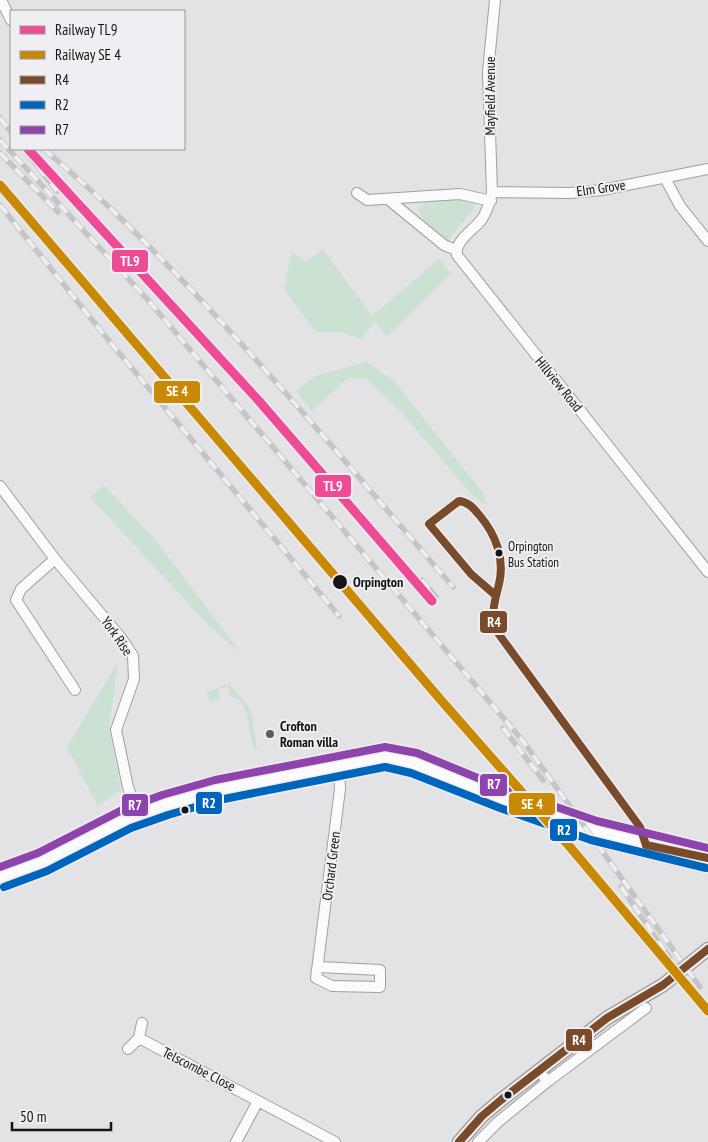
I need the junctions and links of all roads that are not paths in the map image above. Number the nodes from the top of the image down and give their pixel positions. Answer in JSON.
{"nodes":[{"id":1,"x":0,"y":0,"type":"edge"},
{"id":2,"x":495,"y":0,"type":"edge"},
{"id":3,"x":10,"y":18,"type":"edge"},
{"id":4,"x":708,"y":169,"type":"edge"},
{"id":5,"x":665,"y":178,"type":"junction"},
{"id":6,"x":357,"y":192,"type":"dead end"},
{"id":7,"x":492,"y":196,"type":"junction"},
{"id":8,"x":389,"y":200,"type":"junction"},
{"id":9,"x":708,"y":241,"type":"edge"},
{"id":10,"x":456,"y":250,"type":"junction"},
{"id":11,"x":0,"y":486,"type":"edge"},
{"id":12,"x":55,"y":559,"type":"junction"},
{"id":13,"x":708,"y":572,"type":"edge"},
{"id":14,"x":75,"y":690,"type":"dead end"},
{"id":15,"x":339,"y":764,"type":"junction"},
{"id":16,"x":138,"y":814,"type":"junction"},
{"id":17,"x":708,"y":858,"type":"edge"},
{"id":18,"x":0,"y":878,"type":"edge"},
{"id":19,"x":708,"y":949,"type":"edge"},
{"id":20,"x":319,"y":967,"type":"junction"},
{"id":21,"x":646,"y":1008,"type":"dead end"},
{"id":22,"x":142,"y":1023,"type":"dead end"},
{"id":23,"x":138,"y":1038,"type":"junction"},
{"id":24,"x":128,"y":1049,"type":"dead end"},
{"id":25,"x":540,"y":1070,"type":"junction"},
{"id":26,"x":547,"y":1082,"type":"junction"},
{"id":27,"x":258,"y":1101,"type":"junction"},
{"id":28,"x":236,"y":1142,"type":"edge"},
{"id":29,"x":335,"y":1142,"type":"edge"},
{"id":30,"x":459,"y":1142,"type":"edge"},
{"id":31,"x":478,"y":1142,"type":"edge"}],
"edges":[{"from":1,"to":3,"type":"street"},
{"from":2,"to":7,"type":"street","name":"Mayfield Avenue"},
{"from":4,"to":5,"type":"street","name":"Elm Grove"},
{"from":5,"to":7,"type":"street","name":"Elm Grove"},
{"from":5,"to":9,"type":"street"},
{"from":6,"to":8,"type":"street","name":"Elm Grove"},
{"from":7,"to":8,"type":"street","name":"Elm Grove"},
{"from":7,"to":10,"type":"street"},
{"from":8,"to":10,"type":"street"},
{"from":10,"to":13,"type":"street","name":"Hillview Road"},
{"from":11,"to":12,"type":"street","name":"York Rise"},
{"from":12,"to":14,"type":"street"},
{"from":12,"to":16,"type":"street","name":"York Rise"},
{"from":15,"to":16,"type":"main road"},
{"from":15,"to":17,"type":"main road"},
{"from":15,"to":20,"type":"street","name":"Orchard Green"},
{"from":16,"to":18,"type":"main road"},
{"from":19,"to":25,"type":"street"},
{"from":20,"to":20,"type":"street"},
{"from":21,"to":26,"type":"street"},
{"from":22,"to":23,"type":"street"},
{"from":23,"to":24,"type":"street"},
{"from":23,"to":27,"type":"street","name":"Telscombe Close"},
{"from":25,"to":26,"type":"street"},
{"from":25,"to":30,"type":"street"},
{"from":26,"to":31,"type":"street"},
{"from":27,"to":28,"type":"street"},
{"from":27,"to":29,"type":"street","name":"Telscombe Close"}]}
